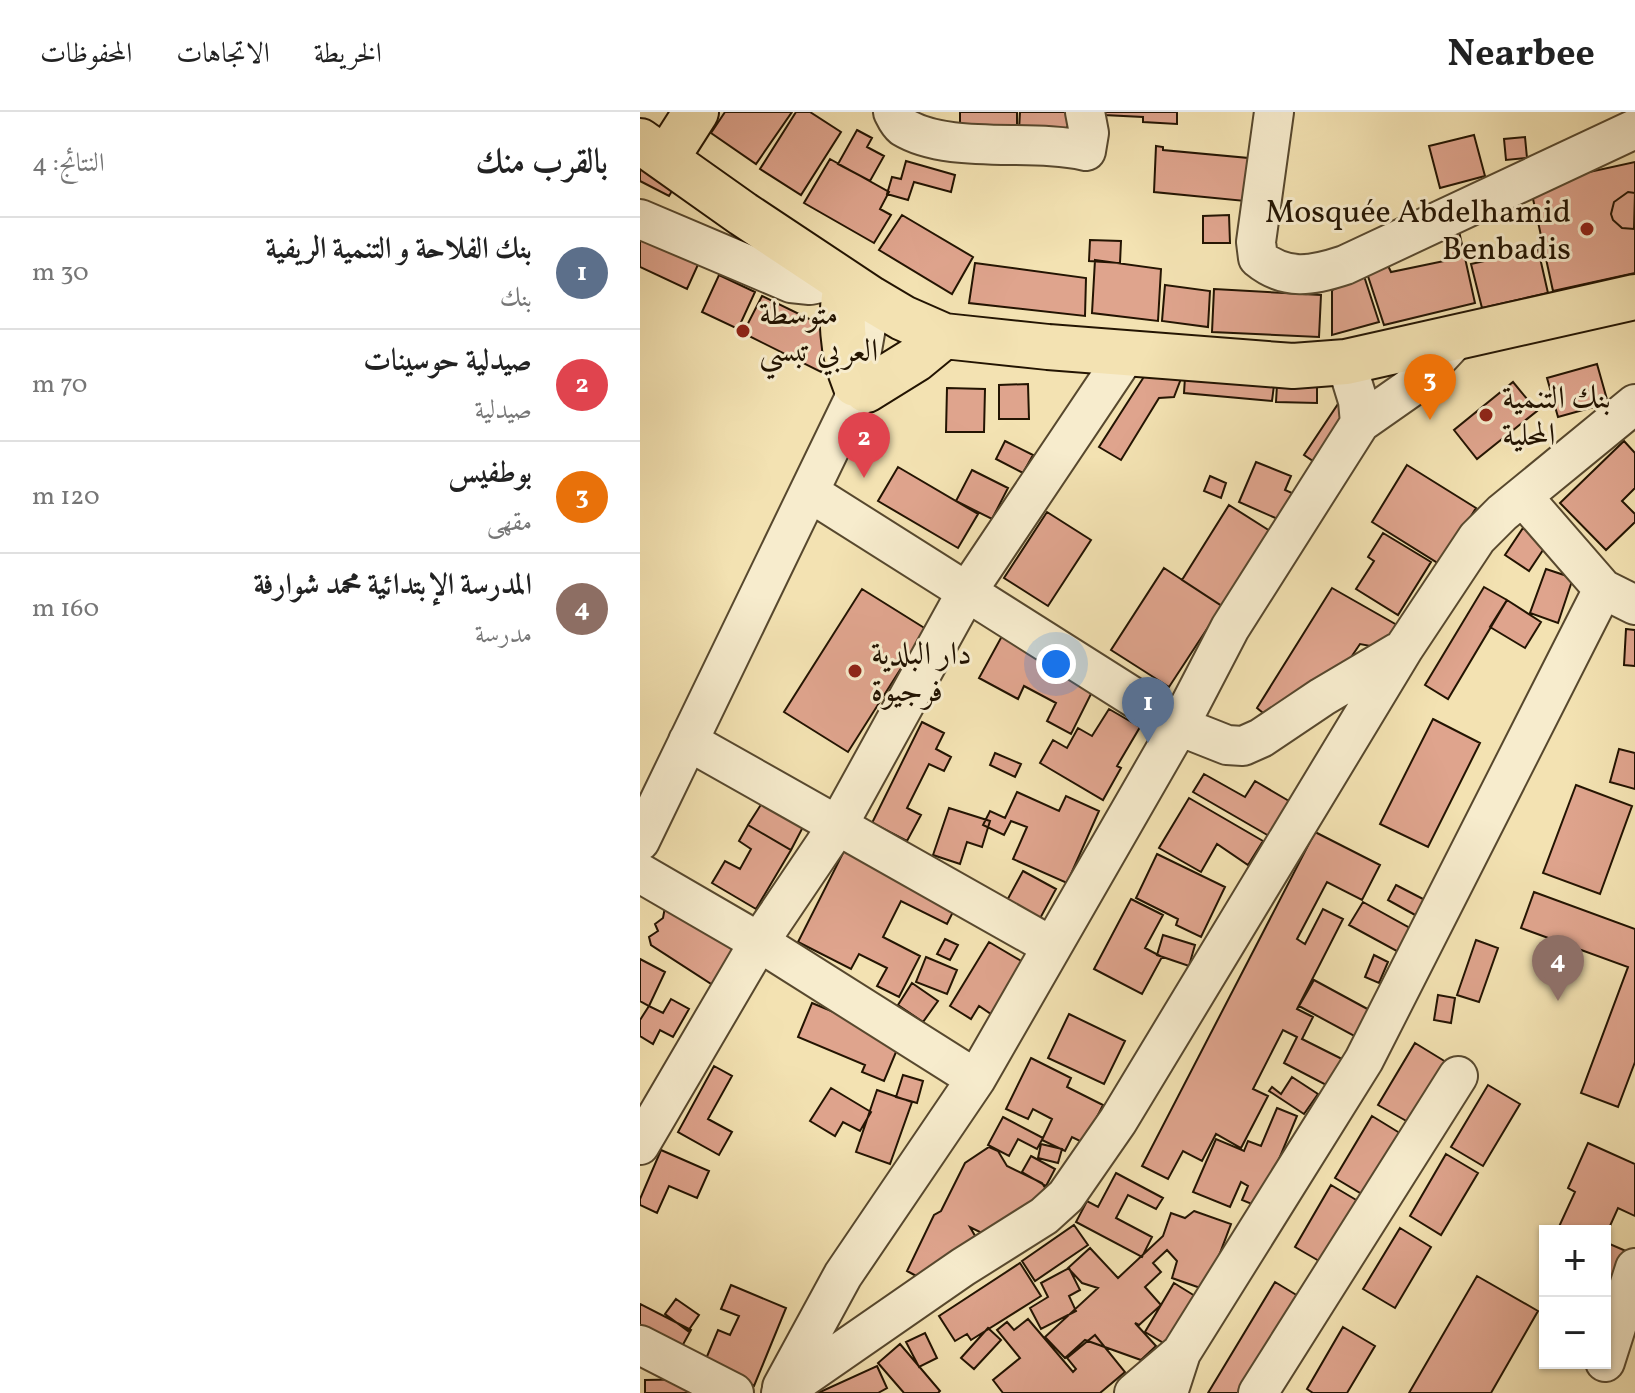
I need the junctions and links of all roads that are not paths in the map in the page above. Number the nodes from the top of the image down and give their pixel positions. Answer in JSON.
{"nodes":[{"id":1,"x":696,"y":112,"type":"edge"},
{"id":2,"x":893,"y":112,"type":"edge"},
{"id":3,"x":1085,"y":112,"type":"edge"},
{"id":4,"x":1274,"y":112,"type":"edge"},
{"id":5,"x":1635,"y":129,"type":"edge"},
{"id":6,"x":653,"y":150,"type":"edge"},
{"id":7,"x":640,"y":219,"type":"edge"},
{"id":8,"x":865,"y":295,"type":"junction"},
{"id":9,"x":1635,"y":297,"type":"edge"},
{"id":10,"x":944,"y":336,"type":"junction"},
{"id":11,"x":1456,"y":339,"type":"junction"},
{"id":12,"x":1127,"y":353,"type":"junction"},
{"id":13,"x":1346,"y":362,"type":"junction"},
{"id":14,"x":858,"y":391,"type":"junction"},
{"id":15,"x":1635,"y":404,"type":"edge"},
{"id":16,"x":1360,"y":423,"type":"junction"},
{"id":17,"x":809,"y":492,"type":"junction"},
{"id":18,"x":1523,"y":497,"type":"junction"},
{"id":19,"x":966,"y":593,"type":"junction"},
{"id":20,"x":1619,"y":597,"type":"edge"},
{"id":21,"x":1404,"y":648,"type":"junction"},
{"id":22,"x":1179,"y":726,"type":"junction"},
{"id":23,"x":688,"y":741,"type":"junction"},
{"id":24,"x":838,"y":825,"type":"junction"},
{"id":25,"x":640,"y":841,"type":"edge"},
{"id":26,"x":640,"y":873,"type":"edge"},
{"id":27,"x":759,"y":942,"type":"junction"},
{"id":28,"x":1051,"y":946,"type":"junction"},
{"id":29,"x":1458,"y":1076,"type":"dead end"},
{"id":30,"x":976,"y":1079,"type":"junction"},
{"id":31,"x":640,"y":1145,"type":"edge"},
{"id":32,"x":1635,"y":1268,"type":"edge"},
{"id":33,"x":1611,"y":1343,"type":"edge"},
{"id":34,"x":640,"y":1345,"type":"edge"},
{"id":35,"x":1181,"y":1353,"type":"junction"},
{"id":36,"x":1602,"y":1369,"type":"edge"},
{"id":37,"x":734,"y":1393,"type":"edge"},
{"id":38,"x":780,"y":1393,"type":"edge"},
{"id":39,"x":1134,"y":1393,"type":"edge"},
{"id":40,"x":1168,"y":1393,"type":"edge"},
{"id":41,"x":1258,"y":1393,"type":"edge"},
{"id":42,"x":1593,"y":1393,"type":"edge"}],
"edges":[{"from":1,"to":6,"type":"main road"},
{"from":2,"to":3,"type":"street"},
{"from":4,"to":5,"type":"street"},
{"from":6,"to":8,"type":"main road"},
{"from":7,"to":8,"type":"street"},
{"from":8,"to":10,"type":"main road"},
{"from":8,"to":14,"type":"street"},
{"from":8,"to":14,"type":"main road"},
{"from":9,"to":11,"type":"main road"},
{"from":10,"to":12,"type":"main road"},
{"from":10,"to":14,"type":"main road"},
{"from":11,"to":13,"type":"main road"},
{"from":11,"to":16,"type":"street"},
{"from":12,"to":13,"type":"main road"},
{"from":12,"to":19,"type":"street"},
{"from":13,"to":16,"type":"street"},
{"from":14,"to":17,"type":"street"},
{"from":15,"to":18,"type":"street"},
{"from":16,"to":22,"type":"street"},
{"from":17,"to":19,"type":"street"},
{"from":17,"to":23,"type":"street"},
{"from":18,"to":20,"type":"street"},
{"from":18,"to":21,"type":"street"},
{"from":19,"to":22,"type":"street"},
{"from":19,"to":24,"type":"street"},
{"from":20,"to":35,"type":"street"},
{"from":21,"to":22,"type":"street"},
{"from":21,"to":38,"type":"street"},
{"from":22,"to":28,"type":"street"},
{"from":23,"to":24,"type":"street"},
{"from":23,"to":25,"type":"street"},
{"from":24,"to":27,"type":"street"},
{"from":24,"to":28,"type":"street"},
{"from":26,"to":27,"type":"street"},
{"from":27,"to":30,"type":"street"},
{"from":27,"to":31,"type":"street"},
{"from":28,"to":30,"type":"street"},
{"from":29,"to":41,"type":"street"},
{"from":30,"to":38,"type":"street"},
{"from":32,"to":33,"type":"street"},
{"from":34,"to":37,"type":"street"},
{"from":35,"to":39,"type":"street"},
{"from":35,"to":40,"type":"street"},
{"from":36,"to":42,"type":"street"}]}
